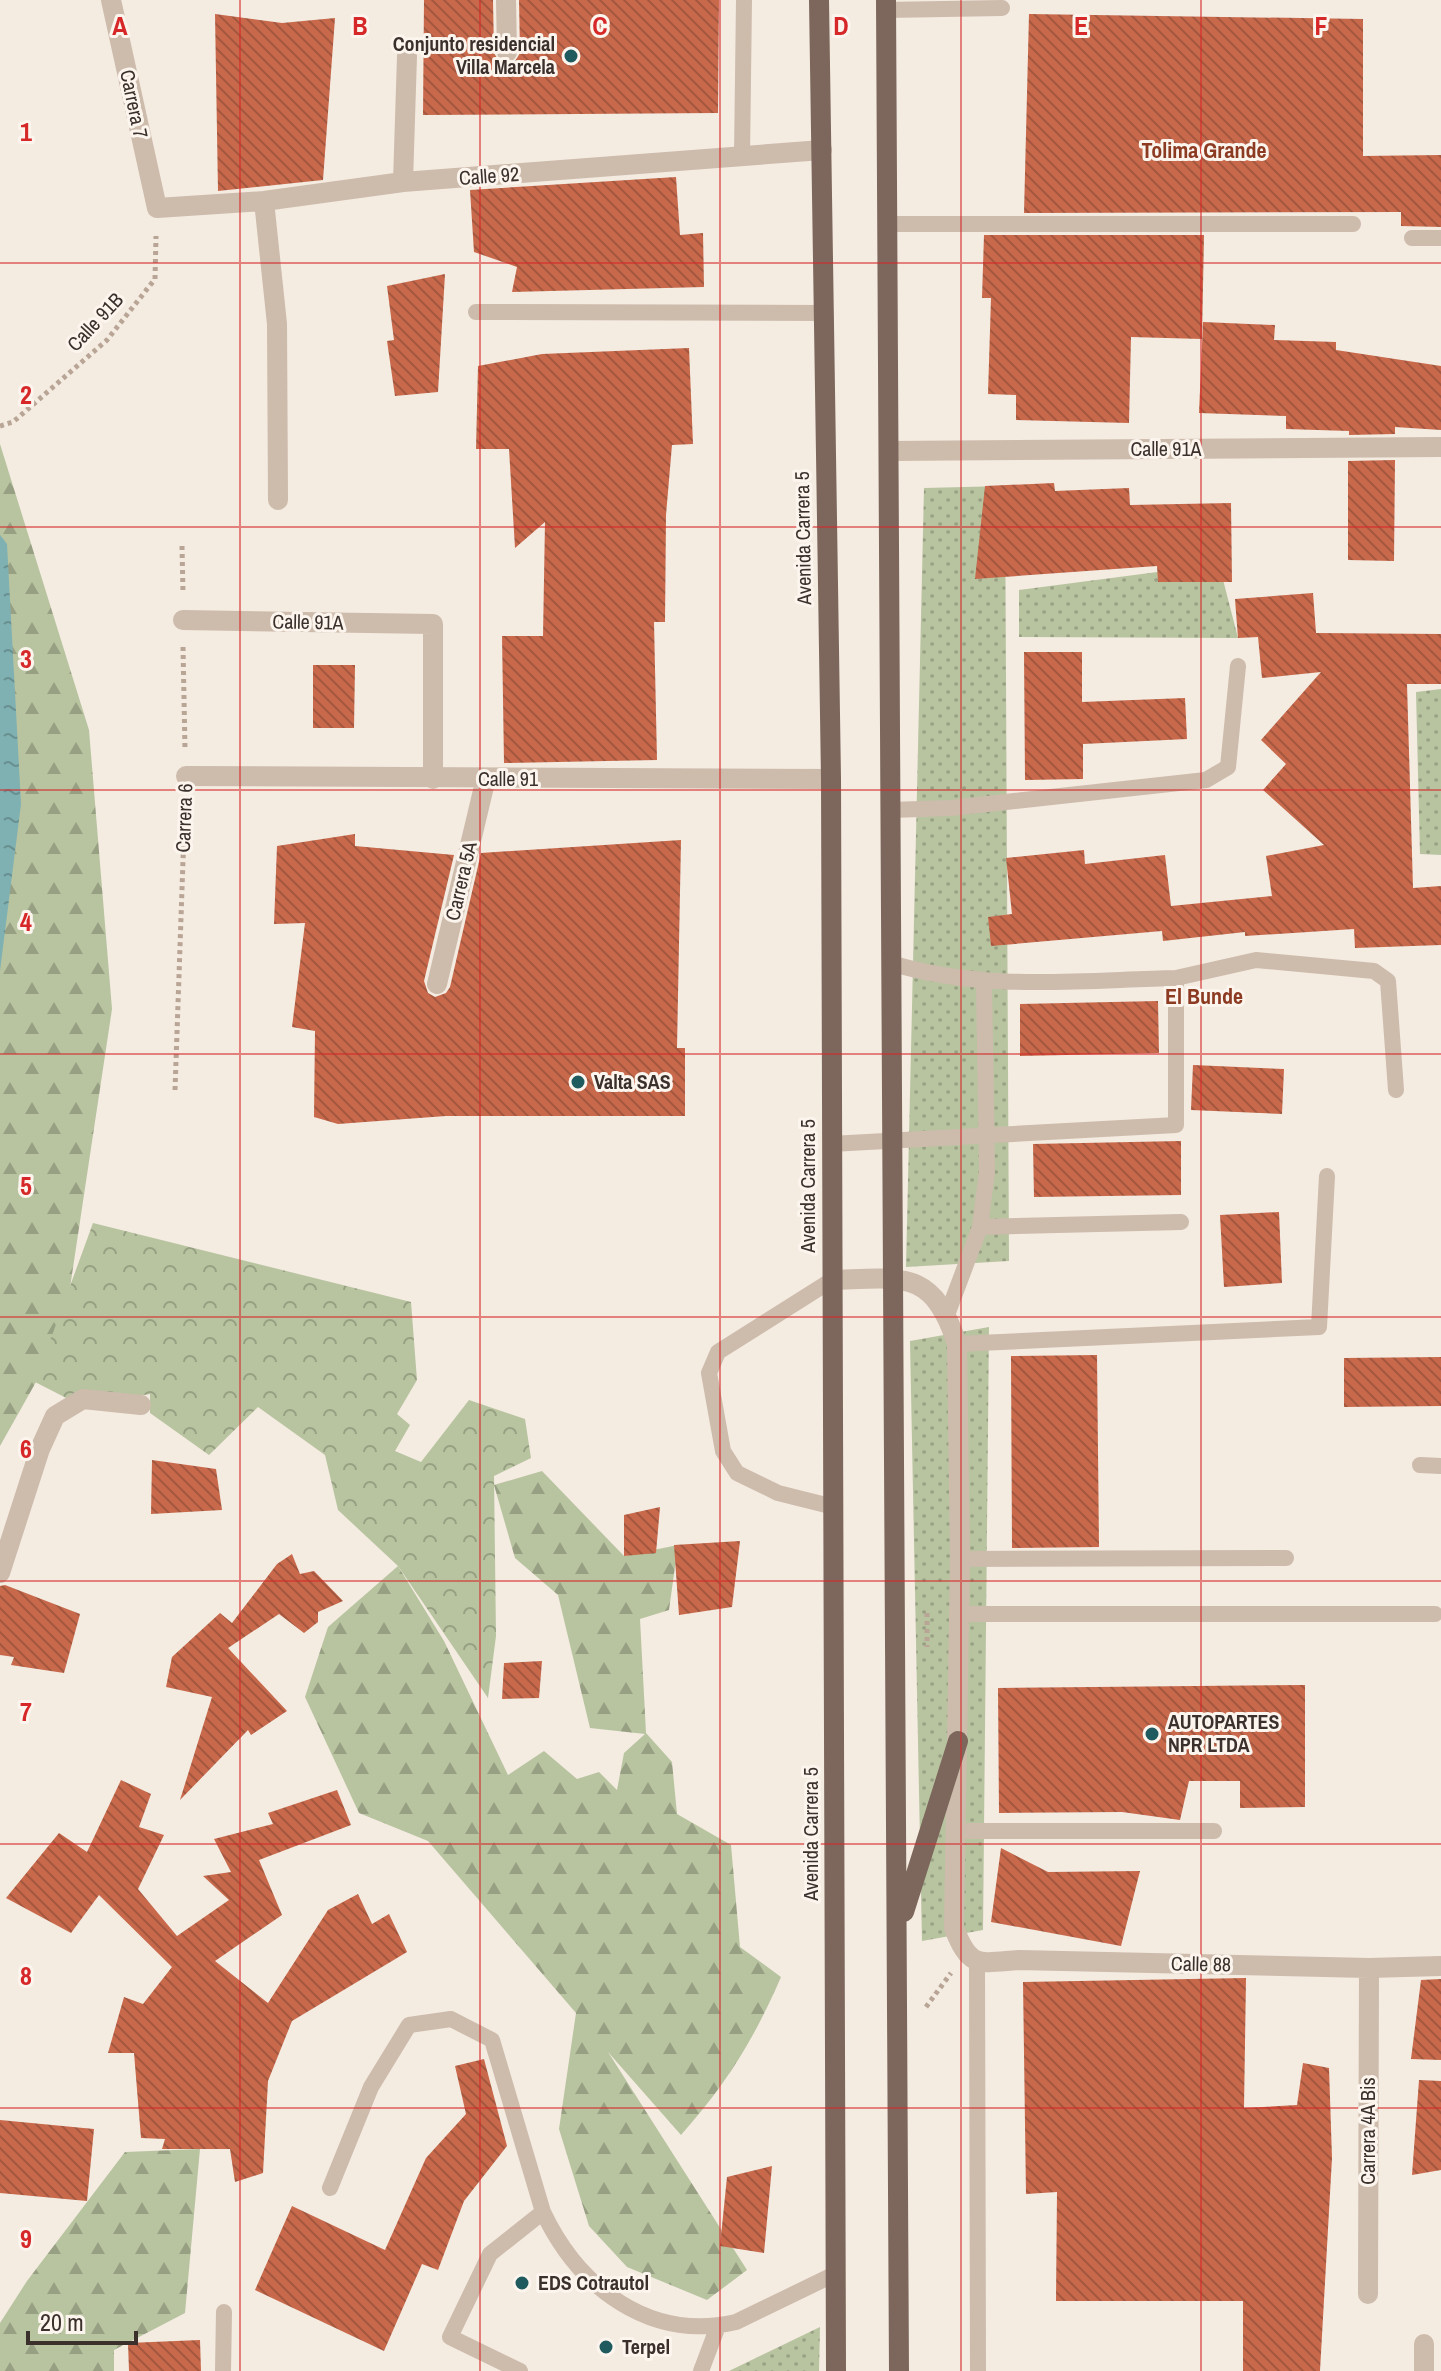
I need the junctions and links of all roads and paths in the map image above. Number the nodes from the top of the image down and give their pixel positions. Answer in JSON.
{"nodes":[{"id":1,"x":111,"y":0,"type":"edge"},
{"id":2,"x":506,"y":0,"type":"edge"},
{"id":3,"x":744,"y":0,"type":"edge"},
{"id":4,"x":819,"y":0,"type":"edge"},
{"id":5,"x":886,"y":5,"type":"edge"},
{"id":6,"x":1002,"y":8,"type":"dead end"},
{"id":7,"x":507,"y":52,"type":"dead end"},
{"id":8,"x":407,"y":56,"type":"dead end"},
{"id":9,"x":822,"y":150,"type":"junction"},
{"id":10,"x":742,"y":156,"type":"junction"},
{"id":11,"x":403,"y":182,"type":"junction"},
{"id":12,"x":264,"y":201,"type":"junction"},
{"id":13,"x":157,"y":208,"type":"junction"},
{"id":14,"x":889,"y":224,"type":"junction"},
{"id":15,"x":1353,"y":224,"type":"dead end"},
{"id":16,"x":1412,"y":238,"type":"dead end"},
{"id":17,"x":1441,"y":238,"type":"edge"},
{"id":18,"x":476,"y":312,"type":"dead end"},
{"id":19,"x":824,"y":313,"type":"junction"},
{"id":20,"x":0,"y":426,"type":"edge"},
{"id":21,"x":1441,"y":447,"type":"edge"},
{"id":22,"x":890,"y":451,"type":"junction"},
{"id":23,"x":278,"y":500,"type":"dead end"},
{"id":24,"x":182,"y":546,"type":"dead end"},
{"id":25,"x":183,"y":620,"type":"junction"},
{"id":26,"x":1238,"y":666,"type":"dead end"},
{"id":27,"x":186,"y":776,"type":"junction"},
{"id":28,"x":486,"y":778,"type":"junction"},
{"id":29,"x":433,"y":779,"type":"junction"},
{"id":30,"x":831,"y":779,"type":"junction"},
{"id":31,"x":890,"y":810,"type":"junction"},
{"id":32,"x":891,"y":963,"type":"junction"},
{"id":33,"x":1176,"y":978,"type":"junction"},
{"id":34,"x":984,"y":983,"type":"junction"},
{"id":35,"x":437,"y":984,"type":"dead end"},
{"id":36,"x":175,"y":1090,"type":"dead end"},
{"id":37,"x":1396,"y":1090,"type":"dead end"},
{"id":38,"x":984,"y":1135,"type":"junction"},
{"id":39,"x":892,"y":1142,"type":"junction"},
{"id":40,"x":831,"y":1144,"type":"junction"},
{"id":41,"x":1327,"y":1176,"type":"dead end"},
{"id":42,"x":1181,"y":1222,"type":"dead end"},
{"id":43,"x":980,"y":1227,"type":"junction"},
{"id":44,"x":893,"y":1278,"type":"junction"},
{"id":45,"x":832,"y":1280,"type":"junction"},
{"id":46,"x":947,"y":1315,"type":"junction"},
{"id":47,"x":957,"y":1344,"type":"junction"},
{"id":48,"x":141,"y":1405,"type":"dead end"},
{"id":49,"x":1420,"y":1465,"type":"dead end"},
{"id":50,"x":1441,"y":1466,"type":"edge"},
{"id":51,"x":834,"y":1507,"type":"junction"},
{"id":52,"x":1286,"y":1558,"type":"dead end"},
{"id":53,"x":960,"y":1559,"type":"junction"},
{"id":54,"x":0,"y":1573,"type":"edge"},
{"id":55,"x":959,"y":1614,"type":"junction"},
{"id":56,"x":1435,"y":1614,"type":"dead end"},
{"id":57,"x":958,"y":1741,"type":"junction"},
{"id":58,"x":956,"y":1831,"type":"junction"},
{"id":59,"x":1214,"y":1831,"type":"dead end"},
{"id":60,"x":898,"y":1931,"type":"junction"},
{"id":61,"x":970,"y":1959,"type":"junction"},
{"id":62,"x":1441,"y":1966,"type":"edge"},
{"id":63,"x":1369,"y":1968,"type":"junction"},
{"id":64,"x":330,"y":2188,"type":"dead end"},
{"id":65,"x":543,"y":2212,"type":"junction"},
{"id":66,"x":835,"y":2274,"type":"junction"},
{"id":67,"x":1368,"y":2294,"type":"dead end"},
{"id":68,"x":224,"y":2312,"type":"dead end"},
{"id":69,"x":718,"y":2326,"type":"junction"},
{"id":70,"x":1424,"y":2344,"type":"dead end"},
{"id":71,"x":223,"y":2371,"type":"edge"},
{"id":72,"x":520,"y":2371,"type":"edge"},
{"id":73,"x":701,"y":2371,"type":"edge"},
{"id":74,"x":836,"y":2371,"type":"edge"},
{"id":75,"x":899,"y":2371,"type":"edge"},
{"id":76,"x":978,"y":2371,"type":"edge"},
{"id":77,"x":1424,"y":2371,"type":"edge"}],
"edges":[{"from":1,"to":13,"type":"street","name":"Carrera 7"},
{"from":2,"to":7,"type":"street"},
{"from":3,"to":10,"type":"lane"},
{"from":4,"to":9,"type":"main road","name":"Avenida Carrera 5"},
{"from":5,"to":6,"type":"lane"},
{"from":5,"to":14,"type":"main road"},
{"from":8,"to":11,"type":"street"},
{"from":9,"to":10,"type":"street","name":"Calle 92"},
{"from":9,"to":19,"type":"main road","name":"Avenida Carrera 5"},
{"from":10,"to":11,"type":"street","name":"Calle 92"},
{"from":11,"to":12,"type":"street","name":"Calle 92"},
{"from":12,"to":13,"type":"street","name":"Calle 92"},
{"from":12,"to":23,"type":"street"},
{"from":13,"to":20,"type":"path","name":"Calle 91B"},
{"from":14,"to":15,"type":"lane"},
{"from":14,"to":22,"type":"main road"},
{"from":16,"to":17,"type":"lane"},
{"from":18,"to":19,"type":"lane"},
{"from":19,"to":30,"type":"main road","name":"Avenida Carrera 5"},
{"from":21,"to":22,"type":"street","name":"Calle 91A"},
{"from":22,"to":31,"type":"main road"},
{"from":24,"to":25,"type":"path","name":"Carrera 6"},
{"from":25,"to":27,"type":"path","name":"Carrera 6"},
{"from":25,"to":29,"type":"street","name":"Calle 91A"},
{"from":26,"to":31,"type":"lane"},
{"from":27,"to":29,"type":"street","name":"Calle 91"},
{"from":27,"to":36,"type":"path","name":"Carrera 6"},
{"from":28,"to":29,"type":"street","name":"Calle 91"},
{"from":28,"to":30,"type":"street","name":"Calle 91"},
{"from":28,"to":35,"type":"street","name":"Carrera 5A"},
{"from":30,"to":40,"type":"main road","name":"Avenida Carrera 5"},
{"from":31,"to":32,"type":"main road"},
{"from":32,"to":34,"type":"lane"},
{"from":32,"to":39,"type":"main road"},
{"from":33,"to":34,"type":"lane"},
{"from":33,"to":37,"type":"lane"},
{"from":33,"to":38,"type":"lane"},
{"from":34,"to":38,"type":"lane"},
{"from":38,"to":39,"type":"lane"},
{"from":38,"to":43,"type":"lane"},
{"from":39,"to":40,"type":"lane"},
{"from":39,"to":44,"type":"main road"},
{"from":40,"to":45,"type":"main road","name":"Avenida Carrera 5"},
{"from":41,"to":47,"type":"lane"},
{"from":42,"to":43,"type":"lane"},
{"from":43,"to":46,"type":"lane"},
{"from":44,"to":45,"type":"street"},
{"from":44,"to":46,"type":"street"},
{"from":44,"to":60,"type":"main road"},
{"from":45,"to":51,"type":"main road","name":"Avenida Carrera 5"},
{"from":45,"to":51,"type":"lane"},
{"from":46,"to":47,"type":"street"},
{"from":47,"to":53,"type":"street"},
{"from":48,"to":54,"type":"street"},
{"from":49,"to":50,"type":"lane"},
{"from":51,"to":66,"type":"main road","name":"Avenida Carrera 5"},
{"from":52,"to":53,"type":"lane"},
{"from":53,"to":55,"type":"street"},
{"from":55,"to":56,"type":"lane"},
{"from":55,"to":57,"type":"street"},
{"from":57,"to":58,"type":"street"},
{"from":57,"to":60,"type":"main road"},
{"from":58,"to":59,"type":"lane"},
{"from":58,"to":61,"type":"street"},
{"from":60,"to":75,"type":"main road"},
{"from":61,"to":63,"type":"street","name":"Calle 88"},
{"from":61,"to":76,"type":"lane"},
{"from":62,"to":63,"type":"street","name":"Calle 88"},
{"from":63,"to":67,"type":"street","name":"Carrera 4A Bis"},
{"from":64,"to":65,"type":"lane"},
{"from":65,"to":69,"type":"lane"},
{"from":65,"to":72,"type":"lane"},
{"from":66,"to":69,"type":"lane"},
{"from":66,"to":74,"type":"main road","name":"Avenida Carrera 5"},
{"from":68,"to":71,"type":"lane"},
{"from":69,"to":73,"type":"lane"},
{"from":70,"to":77,"type":"street"}]}
